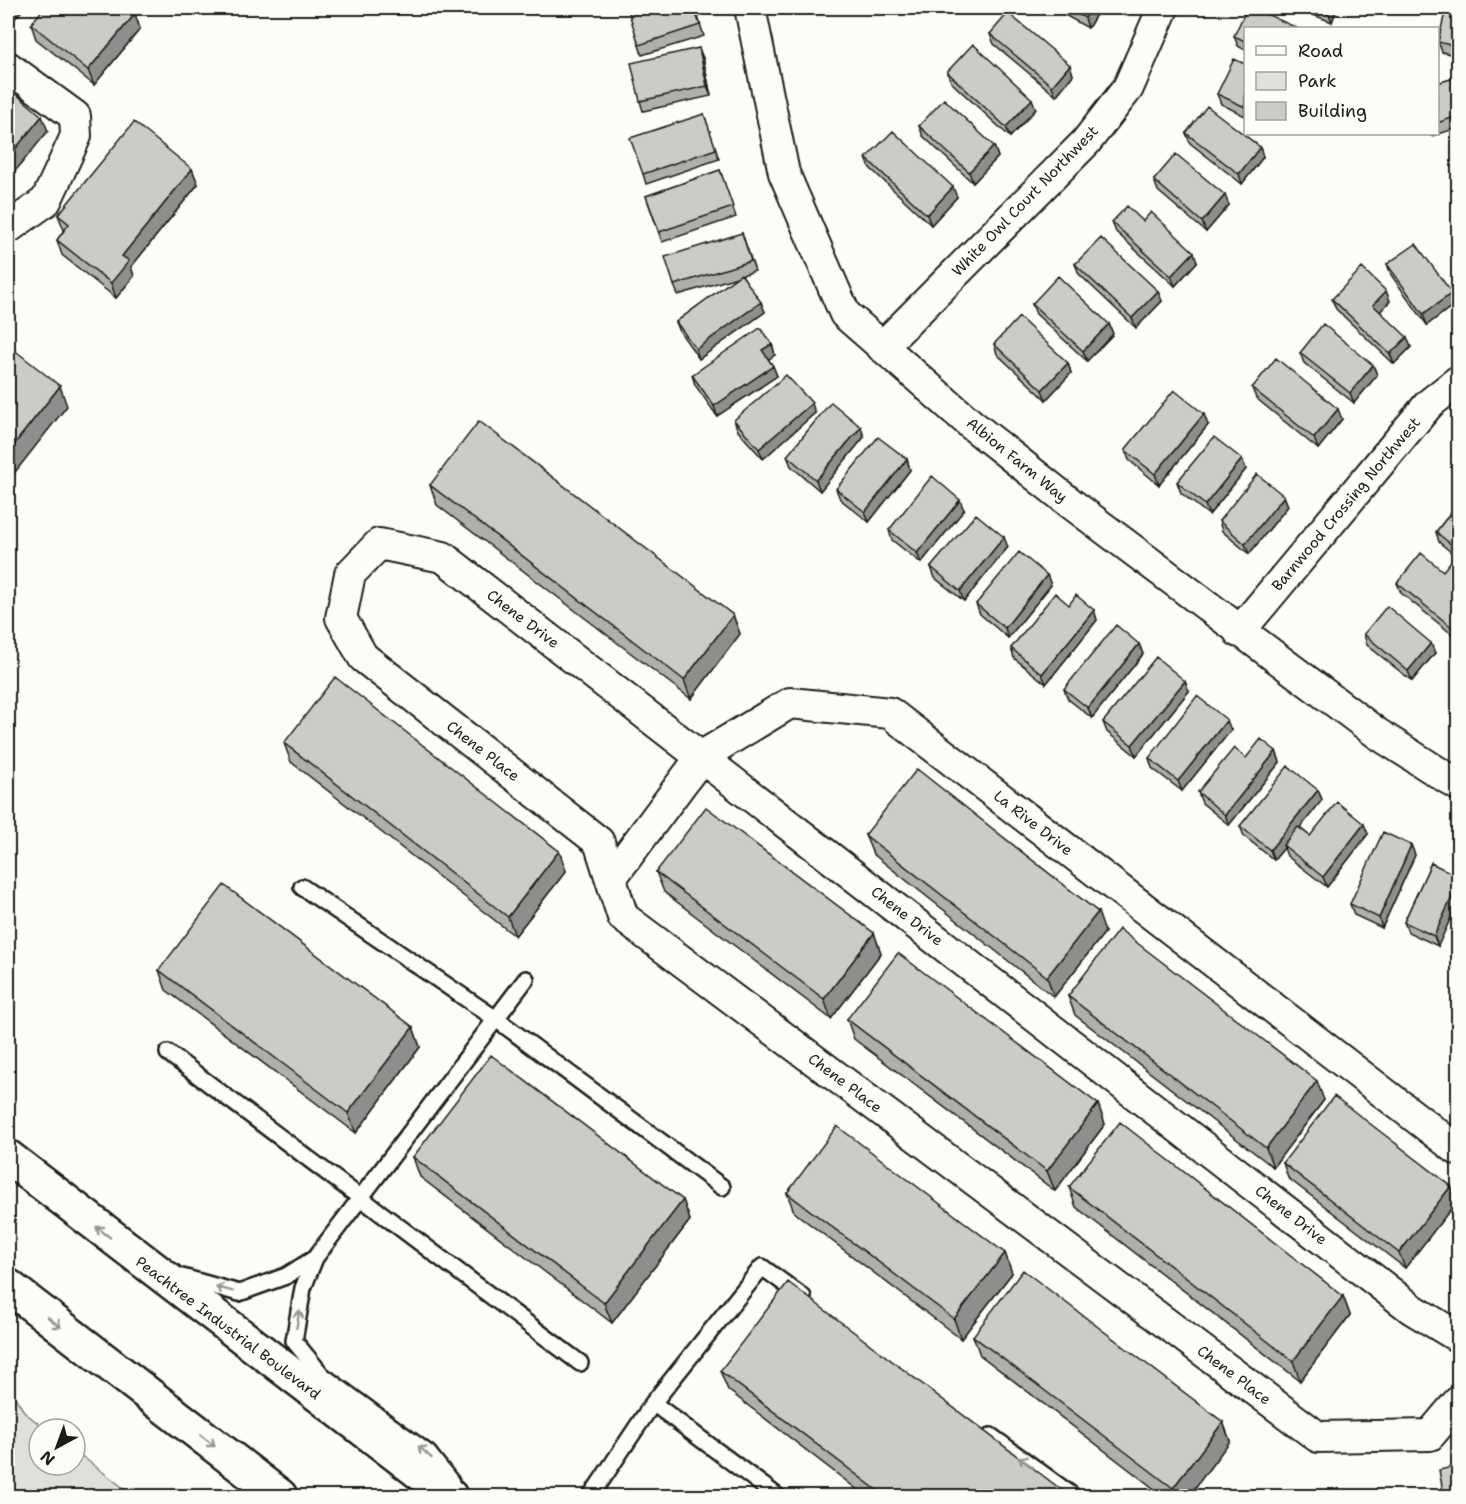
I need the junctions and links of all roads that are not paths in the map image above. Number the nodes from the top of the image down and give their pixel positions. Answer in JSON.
{"nodes":[{"id":1,"x":750,"y":8,"type":"edge"},
{"id":2,"x":1163,"y":8,"type":"edge"},
{"id":3,"x":8,"y":67,"type":"edge"},
{"id":4,"x":15,"y":224,"type":"edge"},
{"id":5,"x":882,"y":347,"type":"junction"},
{"id":6,"x":1458,"y":381,"type":"edge"},
{"id":7,"x":350,"y":574,"type":"joint"},
{"id":8,"x":1239,"y":632,"type":"junction"},
{"id":9,"x":702,"y":756,"type":"junction"},
{"id":10,"x":1458,"y":785,"type":"edge"},
{"id":11,"x":611,"y":878,"type":"junction"},
{"id":12,"x":302,"y":887,"type":"dead end"},
{"id":13,"x":526,"y":979,"type":"dead end"},
{"id":14,"x":496,"y":1019,"type":"junction"},
{"id":15,"x":168,"y":1053,"type":"dead end"},
{"id":16,"x":1458,"y":1150,"type":"edge"},
{"id":17,"x":8,"y":1157,"type":"edge"},
{"id":18,"x":722,"y":1186,"type":"dead end"},
{"id":19,"x":362,"y":1196,"type":"junction"},
{"id":20,"x":136,"y":1257,"type":"junction"},
{"id":21,"x":315,"y":1258,"type":"junction"},
{"id":22,"x":8,"y":1286,"type":"edge"},
{"id":23,"x":819,"y":1308,"type":"edge"},
{"id":24,"x":1458,"y":1337,"type":"edge"},
{"id":25,"x":580,"y":1363,"type":"dead end"},
{"id":26,"x":1458,"y":1402,"type":"edge"},
{"id":27,"x":653,"y":1403,"type":"junction"},
{"id":28,"x":979,"y":1427,"type":"edge"},
{"id":29,"x":280,"y":1497,"type":"edge"},
{"id":30,"x":450,"y":1497,"type":"edge"},
{"id":31,"x":463,"y":1497,"type":"edge"},
{"id":32,"x":591,"y":1497,"type":"edge"},
{"id":33,"x":777,"y":1497,"type":"edge"},
{"id":34,"x":1073,"y":1497,"type":"edge"}],
"edges":[{"from":1,"to":5,"type":"street","name":"Albion Farm Way"},
{"from":2,"to":5,"type":"street","name":"White Owl Court Northwest"},
{"from":3,"to":4,"type":"street"},
{"from":5,"to":8,"type":"street","name":"Albion Farm Way"},
{"from":6,"to":8,"type":"street","name":"Barnwood Crossing Northwest"},
{"from":7,"to":9,"type":"street","name":"Chene Drive"},
{"from":7,"to":11,"type":"street","name":"Chene Place"},
{"from":8,"to":10,"type":"street","name":"Albion Farm Way"},
{"from":9,"to":11,"type":"street","name":"La Rive Drive"},
{"from":9,"to":16,"type":"street","name":"La Rive Drive"},
{"from":9,"to":24,"type":"street","name":"Chene Drive"},
{"from":11,"to":26,"type":"street","name":"Chene Place"},
{"from":12,"to":14,"type":"lane"},
{"from":13,"to":14,"type":"lane"},
{"from":14,"to":18,"type":"lane"},
{"from":14,"to":19,"type":"lane"},
{"from":15,"to":19,"type":"lane"},
{"from":20,"to":17,"type":"highway","name":"Peachtree Industrial Boulevard","one_way":true},
{"from":19,"to":21,"type":"lane"},
{"from":19,"to":25,"type":"lane"},
{"from":21,"to":20,"type":"lane","one_way":true},
{"from":20,"to":30,"type":"highway","name":"Peachtree Industrial Boulevard"},
{"from":31,"to":21,"type":"lane","one_way":true},
{"from":22,"to":29,"type":"highway","one_way":true},
{"from":23,"to":27,"type":"lane"},
{"from":27,"to":32,"type":"lane"},
{"from":27,"to":33,"type":"lane"},
{"from":34,"to":28,"type":"lane","one_way":true}]}
